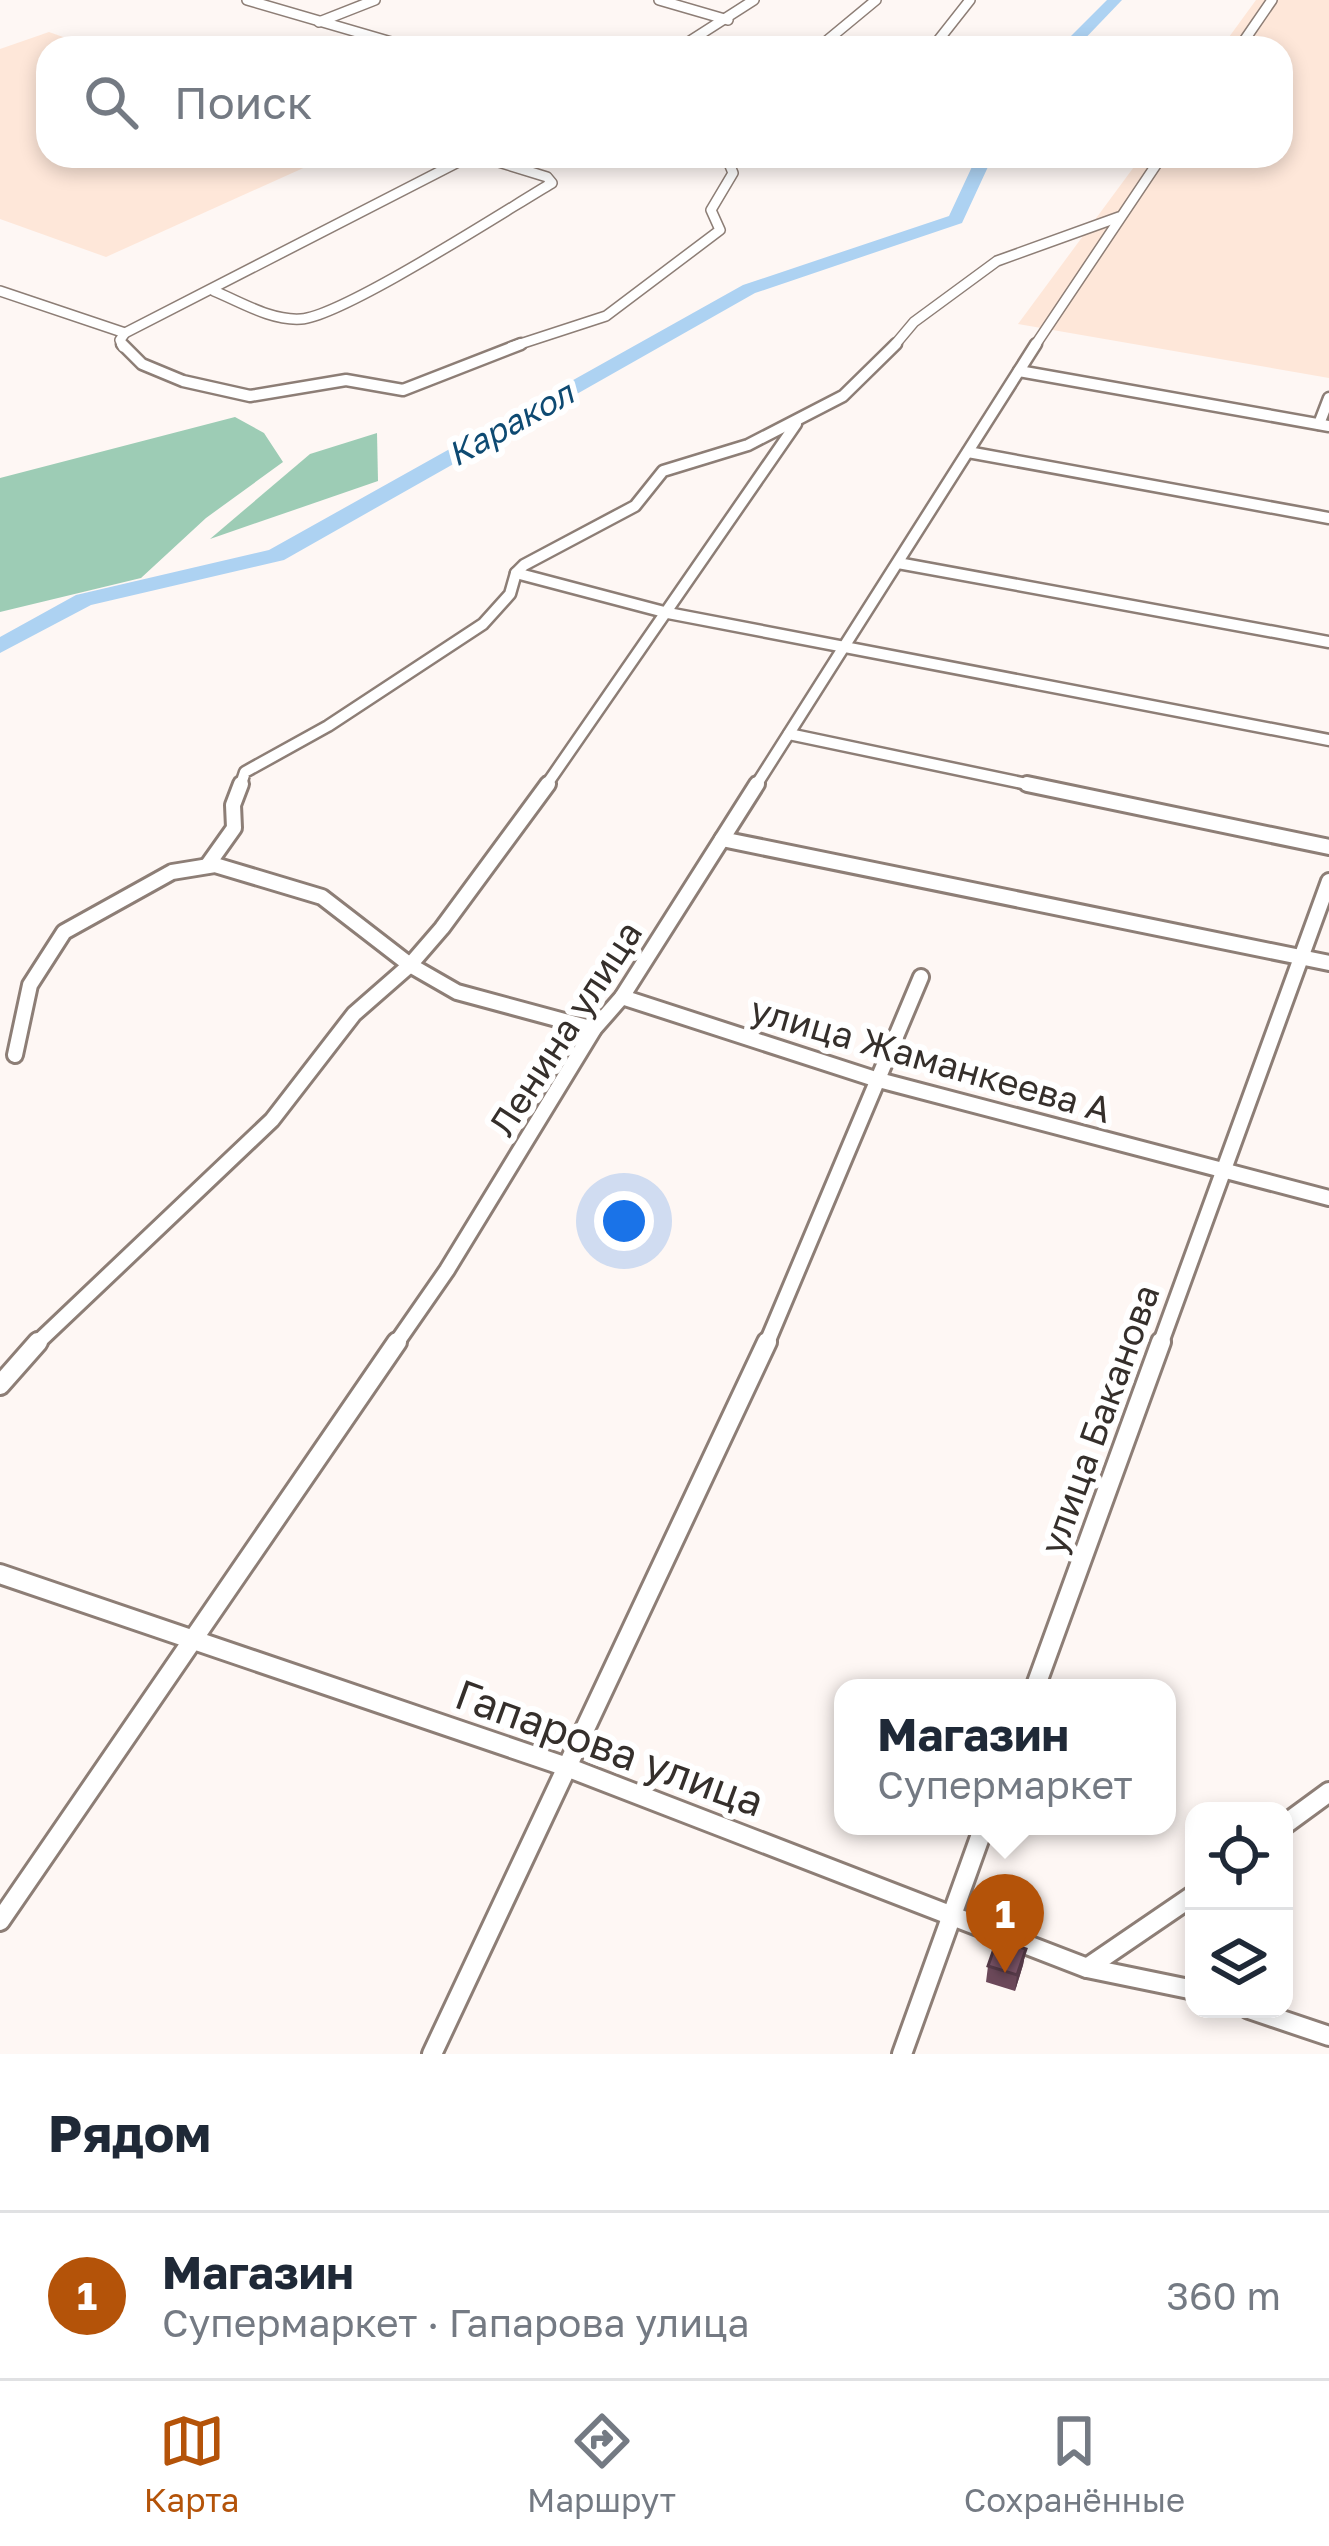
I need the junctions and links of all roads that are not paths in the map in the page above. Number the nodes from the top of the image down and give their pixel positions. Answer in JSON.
{"nodes":[{"id":1,"x":247,"y":0,"type":"edge"},
{"id":2,"x":375,"y":0,"type":"edge"},
{"id":3,"x":659,"y":0,"type":"edge"},
{"id":4,"x":754,"y":0,"type":"edge"},
{"id":5,"x":876,"y":0,"type":"edge"},
{"id":6,"x":970,"y":0,"type":"edge"},
{"id":7,"x":1272,"y":0,"type":"edge"},
{"id":8,"x":728,"y":20,"type":"junction"},
{"id":9,"x":319,"y":22,"type":"junction"},
{"id":10,"x":369,"y":36,"type":"edge"},
{"id":11,"x":700,"y":36,"type":"edge"},
{"id":12,"x":832,"y":36,"type":"edge"},
{"id":13,"x":942,"y":36,"type":"edge"},
{"id":14,"x":1246,"y":36,"type":"edge"},
{"id":15,"x":447,"y":168,"type":"edge"},
{"id":16,"x":518,"y":168,"type":"edge"},
{"id":17,"x":731,"y":168,"type":"edge"},
{"id":18,"x":1154,"y":168,"type":"edge"},
{"id":19,"x":1119,"y":217,"type":"junction"},
{"id":20,"x":214,"y":290,"type":"junction"},
{"id":21,"x":0,"y":291,"type":"edge"},
{"id":22,"x":125,"y":333,"type":"junction"},
{"id":23,"x":1019,"y":371,"type":"junction"},
{"id":24,"x":1329,"y":398,"type":"edge"},
{"id":25,"x":796,"y":424,"type":"junction"},
{"id":26,"x":1324,"y":425,"type":"edge"},
{"id":27,"x":968,"y":452,"type":"junction"},
{"id":28,"x":1329,"y":518,"type":"edge"},
{"id":29,"x":898,"y":563,"type":"junction"},
{"id":30,"x":516,"y":573,"type":"junction"},
{"id":31,"x":668,"y":613,"type":"junction"},
{"id":32,"x":1329,"y":642,"type":"edge"},
{"id":33,"x":845,"y":645,"type":"junction"},
{"id":34,"x":789,"y":734,"type":"junction"},
{"id":35,"x":1329,"y":740,"type":"edge"},
{"id":36,"x":722,"y":838,"type":"junction"},
{"id":37,"x":1329,"y":847,"type":"edge"},
{"id":38,"x":207,"y":866,"type":"junction"},
{"id":39,"x":1329,"y":880,"type":"edge"},
{"id":40,"x":1301,"y":958,"type":"junction"},
{"id":41,"x":1329,"y":963,"type":"edge"},
{"id":42,"x":410,"y":965,"type":"junction"},
{"id":43,"x":921,"y":977,"type":"dead end"},
{"id":44,"x":622,"y":997,"type":"junction"},
{"id":45,"x":594,"y":1029,"type":"junction"},
{"id":46,"x":15,"y":1055,"type":"dead end"},
{"id":47,"x":875,"y":1079,"type":"junction"},
{"id":48,"x":1226,"y":1174,"type":"junction"},
{"id":49,"x":1329,"y":1198,"type":"edge"},
{"id":50,"x":0,"y":1384,"type":"edge"},
{"id":51,"x":0,"y":1574,"type":"edge"},
{"id":52,"x":194,"y":1638,"type":"junction"},
{"id":53,"x":1038,"y":1679,"type":"edge"},
{"id":54,"x":564,"y":1766,"type":"junction"},
{"id":55,"x":1329,"y":1792,"type":"edge"},
{"id":56,"x":1293,"y":1818,"type":"edge"},
{"id":57,"x":981,"y":1835,"type":"edge"},
{"id":58,"x":1185,"y":1901,"type":"edge"},
{"id":59,"x":952,"y":1913,"type":"junction"},
{"id":60,"x":0,"y":1921,"type":"edge"},
{"id":61,"x":1088,"y":1968,"type":"junction"},
{"id":62,"x":1185,"y":1988,"type":"edge"},
{"id":63,"x":1276,"y":2018,"type":"edge"},
{"id":64,"x":1329,"y":2036,"type":"edge"},
{"id":65,"x":432,"y":2054,"type":"edge"},
{"id":66,"x":902,"y":2054,"type":"edge"}],
"edges":[{"from":1,"to":9,"type":"street"},
{"from":2,"to":9,"type":"street"},
{"from":3,"to":8,"type":"street"},
{"from":4,"to":8,"type":"street"},
{"from":5,"to":12,"type":"street"},
{"from":6,"to":13,"type":"street"},
{"from":7,"to":14,"type":"street"},
{"from":8,"to":11,"type":"street"},
{"from":9,"to":10,"type":"street"},
{"from":15,"to":20,"type":"street"},
{"from":16,"to":20,"type":"street"},
{"from":17,"to":22,"type":"street"},
{"from":18,"to":19,"type":"street","name":"Ленина улица"},
{"from":19,"to":23,"type":"street","name":"Ленина улица"},
{"from":19,"to":25,"type":"street"},
{"from":20,"to":22,"type":"street"},
{"from":21,"to":22,"type":"street"},
{"from":23,"to":26,"type":"street"},
{"from":23,"to":27,"type":"street","name":"Ленина улица"},
{"from":24,"to":26,"type":"street"},
{"from":25,"to":30,"type":"street"},
{"from":25,"to":31,"type":"street"},
{"from":27,"to":28,"type":"street"},
{"from":27,"to":29,"type":"street","name":"Ленина улица"},
{"from":29,"to":32,"type":"street"},
{"from":29,"to":33,"type":"street","name":"Ленина улица"},
{"from":30,"to":31,"type":"street"},
{"from":30,"to":38,"type":"street"},
{"from":31,"to":33,"type":"street"},
{"from":31,"to":42,"type":"street"},
{"from":33,"to":34,"type":"street","name":"Ленина улица"},
{"from":33,"to":35,"type":"street"},
{"from":34,"to":36,"type":"street","name":"Ленина улица"},
{"from":34,"to":37,"type":"street"},
{"from":36,"to":40,"type":"street"},
{"from":36,"to":44,"type":"street","name":"Ленина улица"},
{"from":38,"to":42,"type":"street"},
{"from":38,"to":46,"type":"street"},
{"from":39,"to":40,"type":"street","name":"улица Баканова"},
{"from":40,"to":41,"type":"street"},
{"from":40,"to":48,"type":"street","name":"улица Баканова"},
{"from":42,"to":45,"type":"street"},
{"from":42,"to":50,"type":"street"},
{"from":43,"to":47,"type":"street"},
{"from":44,"to":45,"type":"street","name":"Ленина улица"},
{"from":44,"to":47,"type":"street","name":"улица Жаманкеева А"},
{"from":45,"to":52,"type":"street","name":"Ленина улица"},
{"from":47,"to":48,"type":"street","name":"улица Жаманкеева А"},
{"from":47,"to":54,"type":"street"},
{"from":48,"to":49,"type":"street","name":"улица Жаманкеева А"},
{"from":48,"to":53,"type":"street","name":"улица Баканова"},
{"from":51,"to":52,"type":"street","name":"Гапарова улица"},
{"from":52,"to":54,"type":"street","name":"Гапарова улица"},
{"from":52,"to":60,"type":"street","name":"Ленина улица"},
{"from":54,"to":59,"type":"street","name":"Гапарова улица"},
{"from":54,"to":65,"type":"street"},
{"from":55,"to":56,"type":"street"},
{"from":57,"to":59,"type":"street"},
{"from":58,"to":61,"type":"street"},
{"from":59,"to":61,"type":"street","name":"Гапарова улица"},
{"from":59,"to":66,"type":"street"},
{"from":61,"to":62,"type":"street","name":"Гапарова улица"},
{"from":63,"to":64,"type":"street"}]}
